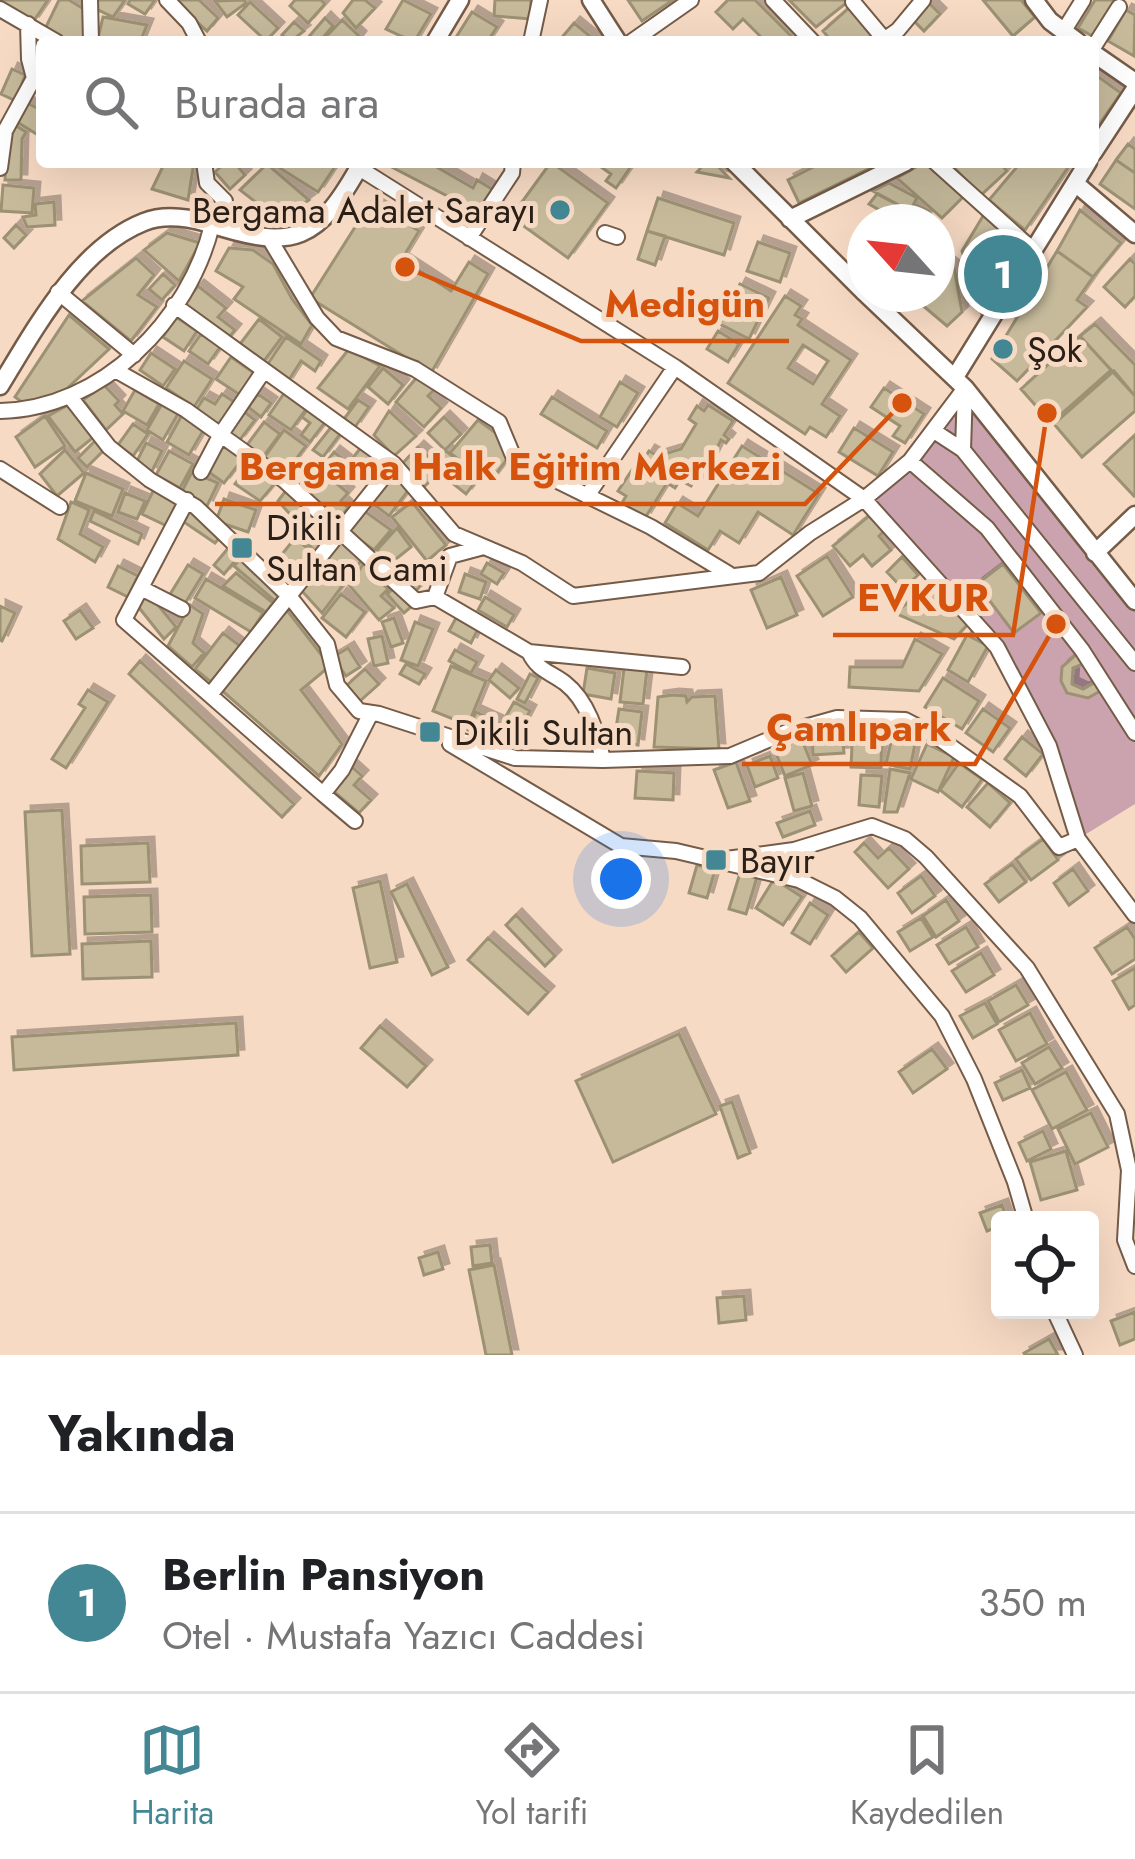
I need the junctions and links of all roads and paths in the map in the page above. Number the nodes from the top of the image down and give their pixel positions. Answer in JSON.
{"nodes":[{"id":1,"x":90,"y":0,"type":"edge"},
{"id":2,"x":167,"y":0,"type":"edge"},
{"id":3,"x":460,"y":0,"type":"edge"},
{"id":4,"x":540,"y":0,"type":"edge"},
{"id":5,"x":591,"y":0,"type":"edge"},
{"id":6,"x":923,"y":0,"type":"edge"},
{"id":7,"x":1034,"y":0,"type":"edge"},
{"id":8,"x":1083,"y":0,"type":"edge"},
{"id":9,"x":780,"y":2,"type":"edge"},
{"id":10,"x":853,"y":2,"type":"edge"},
{"id":11,"x":690,"y":6,"type":"edge"},
{"id":12,"x":1119,"y":7,"type":"dead end"},
{"id":13,"x":0,"y":9,"type":"edge"},
{"id":14,"x":28,"y":24,"type":"junction"},
{"id":15,"x":47,"y":36,"type":"edge"},
{"id":16,"x":91,"y":36,"type":"edge"},
{"id":17,"x":196,"y":36,"type":"edge"},
{"id":18,"x":438,"y":36,"type":"edge"},
{"id":19,"x":532,"y":36,"type":"edge"},
{"id":20,"x":614,"y":36,"type":"edge"},
{"id":21,"x":642,"y":36,"type":"edge"},
{"id":22,"x":808,"y":36,"type":"edge"},
{"id":23,"x":883,"y":36,"type":"edge"},
{"id":24,"x":891,"y":36,"type":"edge"},
{"id":25,"x":1064,"y":36,"type":"edge"},
{"id":26,"x":1067,"y":36,"type":"edge"},
{"id":27,"x":1099,"y":40,"type":"edge"},
{"id":28,"x":1099,"y":55,"type":"edge"},
{"id":29,"x":1135,"y":86,"type":"edge"},
{"id":30,"x":1099,"y":143,"type":"edge"},
{"id":31,"x":0,"y":168,"type":"edge"},
{"id":32,"x":205,"y":168,"type":"edge"},
{"id":33,"x":358,"y":168,"type":"edge"},
{"id":34,"x":364,"y":168,"type":"edge"},
{"id":35,"x":512,"y":168,"type":"edge"},
{"id":36,"x":740,"y":168,"type":"edge"},
{"id":37,"x":893,"y":168,"type":"edge"},
{"id":38,"x":942,"y":168,"type":"edge"},
{"id":39,"x":1084,"y":168,"type":"edge"},
{"id":40,"x":1075,"y":183,"type":"junction"},
{"id":41,"x":225,"y":201,"type":"dead end"},
{"id":42,"x":790,"y":219,"type":"junction"},
{"id":43,"x":219,"y":227,"type":"junction"},
{"id":44,"x":1135,"y":234,"type":"edge"},
{"id":45,"x":269,"y":238,"type":"junction"},
{"id":46,"x":469,"y":238,"type":"junction"},
{"id":47,"x":1033,"y":250,"type":"junction"},
{"id":48,"x":847,"y":274,"type":"edge"},
{"id":49,"x":58,"y":292,"type":"junction"},
{"id":50,"x":174,"y":305,"type":"junction"},
{"id":51,"x":886,"y":312,"type":"edge"},
{"id":52,"x":134,"y":356,"type":"junction"},
{"id":53,"x":675,"y":367,"type":"junction"},
{"id":54,"x":116,"y":370,"type":"junction"},
{"id":55,"x":263,"y":372,"type":"junction"},
{"id":56,"x":960,"y":383,"type":"junction"},
{"id":57,"x":0,"y":386,"type":"edge"},
{"id":58,"x":70,"y":398,"type":"junction"},
{"id":59,"x":0,"y":412,"type":"edge"},
{"id":60,"x":934,"y":431,"type":"junction"},
{"id":61,"x":221,"y":434,"type":"junction"},
{"id":62,"x":963,"y":450,"type":"junction"},
{"id":63,"x":910,"y":461,"type":"junction"},
{"id":64,"x":394,"y":464,"type":"junction"},
{"id":65,"x":0,"y":469,"type":"edge"},
{"id":66,"x":201,"y":472,"type":"dead end"},
{"id":67,"x":586,"y":496,"type":"junction"},
{"id":68,"x":864,"y":499,"type":"junction"},
{"id":69,"x":187,"y":500,"type":"junction"},
{"id":70,"x":945,"y":502,"type":"dead end"},
{"id":71,"x":60,"y":507,"type":"dead end"},
{"id":72,"x":1135,"y":515,"type":"edge"},
{"id":73,"x":987,"y":528,"type":"junction"},
{"id":74,"x":341,"y":530,"type":"junction"},
{"id":75,"x":480,"y":548,"type":"junction"},
{"id":76,"x":1095,"y":553,"type":"junction"},
{"id":77,"x":729,"y":574,"type":"junction"},
{"id":78,"x":141,"y":588,"type":"junction"},
{"id":79,"x":290,"y":597,"type":"junction"},
{"id":80,"x":435,"y":597,"type":"junction"},
{"id":81,"x":1135,"y":601,"type":"edge"},
{"id":82,"x":182,"y":610,"type":"dead end"},
{"id":83,"x":530,"y":652,"type":"junction"},
{"id":84,"x":1135,"y":663,"type":"edge"},
{"id":85,"x":682,"y":667,"type":"dead end"},
{"id":86,"x":210,"y":695,"type":"junction"},
{"id":87,"x":370,"y":715,"type":"junction"},
{"id":88,"x":430,"y":732,"type":"junction"},
{"id":89,"x":1135,"y":733,"type":"edge"},
{"id":90,"x":603,"y":760,"type":"junction"},
{"id":91,"x":323,"y":794,"type":"junction"},
{"id":92,"x":355,"y":821,"type":"dead end"},
{"id":93,"x":1078,"y":839,"type":"junction"},
{"id":94,"x":716,"y":860,"type":"junction"},
{"id":95,"x":1135,"y":915,"type":"edge"},
{"id":96,"x":1023,"y":1211,"type":"edge"},
{"id":97,"x":1135,"y":1266,"type":"edge"},
{"id":98,"x":1058,"y":1319,"type":"edge"},
{"id":99,"x":1075,"y":1355,"type":"edge"}],
"edges":[{"from":1,"to":16,"type":"street"},
{"from":2,"to":17,"type":"street"},
{"from":3,"to":18,"type":"main road"},
{"from":4,"to":19,"type":"street"},
{"from":5,"to":20,"type":"main road"},
{"from":6,"to":24,"type":"street"},
{"from":7,"to":25,"type":"main road"},
{"from":8,"to":26,"type":"street"},
{"from":9,"to":22,"type":"street"},
{"from":10,"to":23,"type":"street"},
{"from":11,"to":21,"type":"street"},
{"from":12,"to":27,"type":"street"},
{"from":13,"to":14,"type":"street"},
{"from":14,"to":15,"type":"street"},
{"from":14,"to":31,"type":"street"},
{"from":28,"to":29,"type":"main road"},
{"from":29,"to":30,"type":"main road"},
{"from":32,"to":41,"type":"street"},
{"from":33,"to":45,"type":"main road"},
{"from":34,"to":46,"type":"street"},
{"from":35,"to":46,"type":"street"},
{"from":36,"to":42,"type":"main road"},
{"from":37,"to":42,"type":"main road"},
{"from":38,"to":47,"type":"street"},
{"from":39,"to":40,"type":"main road"},
{"from":40,"to":44,"type":"main road"},
{"from":40,"to":47,"type":"main road"},
{"from":42,"to":48,"type":"main road"},
{"from":43,"to":45,"type":"main road"},
{"from":43,"to":49,"type":"main road"},
{"from":43,"to":50,"type":"street"},
{"from":45,"to":67,"type":"street"},
{"from":46,"to":53,"type":"street"},
{"from":47,"to":56,"type":"main road"},
{"from":49,"to":52,"type":"street"},
{"from":49,"to":57,"type":"main road"},
{"from":50,"to":52,"type":"street"},
{"from":50,"to":55,"type":"street"},
{"from":51,"to":56,"type":"main road"},
{"from":52,"to":54,"type":"street"},
{"from":53,"to":67,"type":"street"},
{"from":53,"to":68,"type":"street"},
{"from":54,"to":58,"type":"street"},
{"from":54,"to":61,"type":"street"},
{"from":55,"to":61,"type":"street"},
{"from":55,"to":64,"type":"street"},
{"from":56,"to":60,"type":"street"},
{"from":56,"to":62,"type":"street"},
{"from":56,"to":76,"type":"main road"},
{"from":58,"to":59,"type":"street"},
{"from":58,"to":69,"type":"street"},
{"from":60,"to":62,"type":"street"},
{"from":60,"to":63,"type":"street"},
{"from":61,"to":66,"type":"street"},
{"from":61,"to":74,"type":"street"},
{"from":62,"to":84,"type":"street"},
{"from":63,"to":68,"type":"street"},
{"from":63,"to":73,"type":"street"},
{"from":64,"to":74,"type":"street"},
{"from":64,"to":75,"type":"street"},
{"from":65,"to":71,"type":"street"},
{"from":67,"to":77,"type":"street"},
{"from":68,"to":77,"type":"street"},
{"from":68,"to":93,"type":"street"},
{"from":69,"to":78,"type":"street"},
{"from":69,"to":79,"type":"street"},
{"from":70,"to":73,"type":"street"},
{"from":72,"to":76,"type":"main road"},
{"from":73,"to":89,"type":"street"},
{"from":74,"to":79,"type":"street"},
{"from":74,"to":80,"type":"street"},
{"from":75,"to":77,"type":"street"},
{"from":75,"to":80,"type":"street"},
{"from":76,"to":81,"type":"main road"},
{"from":78,"to":82,"type":"street"},
{"from":78,"to":86,"type":"street"},
{"from":79,"to":86,"type":"street"},
{"from":79,"to":87,"type":"street"},
{"from":80,"to":83,"type":"street"},
{"from":83,"to":85,"type":"street"},
{"from":83,"to":90,"type":"street"},
{"from":86,"to":91,"type":"street"},
{"from":87,"to":88,"type":"street"},
{"from":87,"to":91,"type":"street"},
{"from":88,"to":90,"type":"street"},
{"from":88,"to":94,"type":"street"},
{"from":90,"to":93,"type":"street"},
{"from":91,"to":92,"type":"street"},
{"from":93,"to":95,"type":"street"},
{"from":94,"to":96,"type":"street"},
{"from":94,"to":97,"type":"street"},
{"from":98,"to":99,"type":"street"}]}
